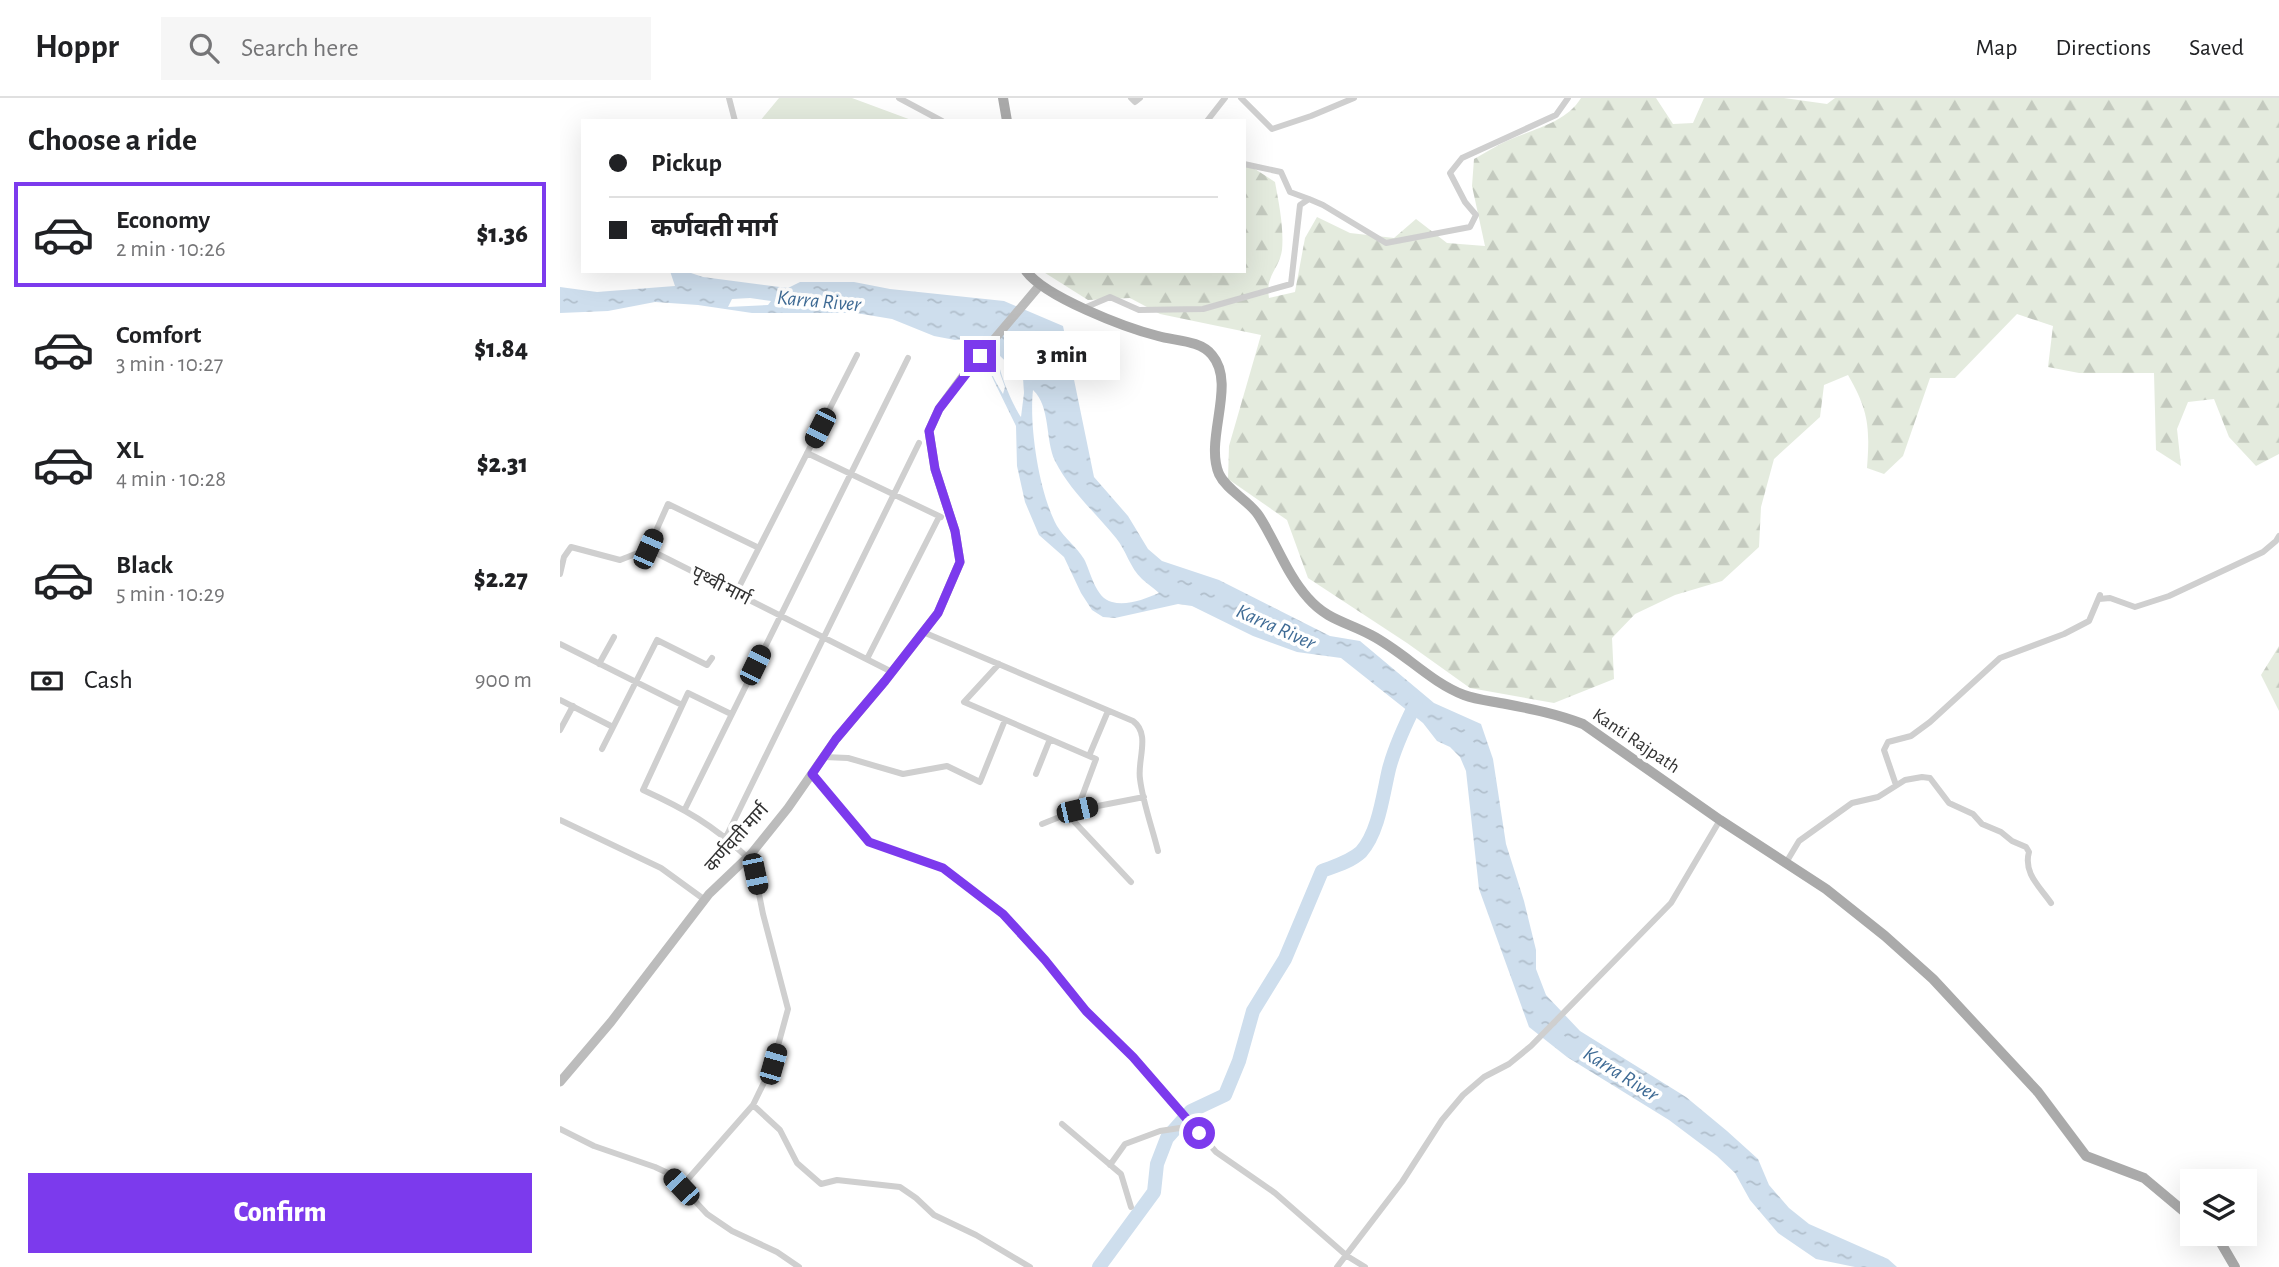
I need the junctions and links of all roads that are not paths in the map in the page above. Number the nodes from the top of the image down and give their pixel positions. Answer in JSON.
{"nodes":[{"id":1,"x":729,"y":98,"type":"edge"},
{"id":2,"x":899,"y":98,"type":"edge"},
{"id":3,"x":1003,"y":98,"type":"edge"},
{"id":4,"x":1131,"y":98,"type":"edge"},
{"id":5,"x":1140,"y":98,"type":"edge"},
{"id":6,"x":1225,"y":98,"type":"edge"},
{"id":7,"x":1241,"y":98,"type":"edge"},
{"id":8,"x":1353,"y":98,"type":"edge"},
{"id":9,"x":1567,"y":98,"type":"edge"},
{"id":10,"x":734,"y":119,"type":"edge"},
{"id":11,"x":938,"y":119,"type":"edge"},
{"id":12,"x":1007,"y":119,"type":"edge"},
{"id":13,"x":1209,"y":119,"type":"edge"},
{"id":14,"x":1246,"y":164,"type":"edge"},
{"id":15,"x":1309,"y":199,"type":"junction"},
{"id":16,"x":1028,"y":273,"type":"edge"},
{"id":17,"x":1040,"y":285,"type":"junction"},
{"id":18,"x":1084,"y":308,"type":"junction"},
{"id":19,"x":857,"y":355,"type":"dead end"},
{"id":20,"x":908,"y":358,"type":"dead end"},
{"id":21,"x":919,"y":443,"type":"dead end"},
{"id":22,"x":807,"y":453,"type":"junction"},
{"id":23,"x":850,"y":473,"type":"junction"},
{"id":24,"x":894,"y":494,"type":"junction"},
{"id":25,"x":950,"y":516,"type":"junction"},
{"id":26,"x":939,"y":517,"type":"junction"},
{"id":27,"x":2279,"y":536,"type":"edge"},
{"id":28,"x":760,"y":548,"type":"junction"},
{"id":29,"x":648,"y":549,"type":"junction"},
{"id":30,"x":560,"y":574,"type":"edge"},
{"id":31,"x":736,"y":593,"type":"junction"},
{"id":32,"x":779,"y":615,"type":"junction"},
{"id":33,"x":923,"y":632,"type":"junction"},
{"id":34,"x":614,"y":637,"type":"dead end"},
{"id":35,"x":823,"y":637,"type":"junction"},
{"id":36,"x":560,"y":644,"type":"edge"},
{"id":37,"x":712,"y":658,"type":"dead end"},
{"id":38,"x":867,"y":659,"type":"junction"},
{"id":39,"x":599,"y":664,"type":"junction"},
{"id":40,"x":999,"y":664,"type":"junction"},
{"id":41,"x":892,"y":672,"type":"junction"},
{"id":42,"x":635,"y":683,"type":"junction"},
{"id":43,"x":560,"y":700,"type":"edge"},
{"id":44,"x":682,"y":705,"type":"junction"},
{"id":45,"x":573,"y":706,"type":"junction"},
{"id":46,"x":1108,"y":711,"type":"junction"},
{"id":47,"x":731,"y":714,"type":"junction"},
{"id":48,"x":1005,"y":720,"type":"junction"},
{"id":49,"x":613,"y":727,"type":"junction"},
{"id":50,"x":560,"y":730,"type":"edge"},
{"id":51,"x":1050,"y":739,"type":"junction"},
{"id":52,"x":602,"y":749,"type":"dead end"},
{"id":53,"x":1089,"y":756,"type":"junction"},
{"id":54,"x":824,"y":757,"type":"junction"},
{"id":55,"x":812,"y":774,"type":"junction"},
{"id":56,"x":1036,"y":774,"type":"dead end"},
{"id":57,"x":1896,"y":785,"type":"junction"},
{"id":58,"x":1144,"y":797,"type":"junction"},
{"id":59,"x":685,"y":809,"type":"junction"},
{"id":60,"x":1077,"y":810,"type":"junction"},
{"id":61,"x":1067,"y":814,"type":"junction"},
{"id":62,"x":560,"y":820,"type":"edge"},
{"id":63,"x":1720,"y":820,"type":"junction"},
{"id":64,"x":1042,"y":824,"type":"dead end"},
{"id":65,"x":726,"y":837,"type":"junction"},
{"id":66,"x":1158,"y":850,"type":"dead end"},
{"id":67,"x":749,"y":856,"type":"junction"},
{"id":68,"x":1787,"y":861,"type":"junction"},
{"id":69,"x":1130,"y":882,"type":"dead end"},
{"id":70,"x":705,"y":900,"type":"junction"},
{"id":71,"x":2051,"y":903,"type":"dead end"},
{"id":72,"x":560,"y":1082,"type":"edge"},
{"id":73,"x":753,"y":1105,"type":"junction"},
{"id":74,"x":1062,"y":1124,"type":"dead end"},
{"id":75,"x":1192,"y":1124,"type":"junction"},
{"id":76,"x":560,"y":1129,"type":"edge"},
{"id":77,"x":1110,"y":1165,"type":"junction"},
{"id":78,"x":681,"y":1187,"type":"junction"},
{"id":79,"x":1131,"y":1207,"type":"dead end"},
{"id":80,"x":2180,"y":1208,"type":"edge"},
{"id":81,"x":2223,"y":1246,"type":"edge"},
{"id":82,"x":1347,"y":1256,"type":"junction"},
{"id":83,"x":799,"y":1267,"type":"edge"},
{"id":84,"x":1030,"y":1267,"type":"edge"},
{"id":85,"x":1337,"y":1267,"type":"edge"},
{"id":86,"x":1365,"y":1267,"type":"edge"},
{"id":87,"x":2235,"y":1267,"type":"edge"}],
"edges":[{"from":1,"to":10,"type":"street"},
{"from":2,"to":11,"type":"street"},
{"from":3,"to":12,"type":"main road"},
{"from":4,"to":5,"type":"street"},
{"from":6,"to":13,"type":"street"},
{"from":7,"to":8,"type":"street"},
{"from":9,"to":15,"type":"street"},
{"from":14,"to":15,"type":"street"},
{"from":15,"to":18,"type":"street"},
{"from":16,"to":17,"type":"main road","name":"Kanti Rajpath"},
{"from":17,"to":18,"type":"main road","name":"Kanti Rajpath"},
{"from":17,"to":25,"type":"main road","name":"कर्णवती मार्ग"},
{"from":18,"to":63,"type":"main road","name":"Kanti Rajpath"},
{"from":19,"to":22,"type":"street"},
{"from":20,"to":23,"type":"street"},
{"from":21,"to":24,"type":"street"},
{"from":22,"to":23,"type":"street"},
{"from":22,"to":28,"type":"street"},
{"from":23,"to":24,"type":"street"},
{"from":23,"to":32,"type":"street"},
{"from":24,"to":26,"type":"street"},
{"from":24,"to":35,"type":"street"},
{"from":25,"to":26,"type":"street"},
{"from":25,"to":33,"type":"main road","name":"कर्णवती मार्ग"},
{"from":26,"to":38,"type":"street"},
{"from":27,"to":57,"type":"street"},
{"from":28,"to":29,"type":"street"},
{"from":28,"to":31,"type":"street"},
{"from":29,"to":30,"type":"street"},
{"from":29,"to":31,"type":"street","name":"पृथ्वी मार्ग"},
{"from":31,"to":32,"type":"street","name":"पृथ्वी मार्ग"},
{"from":32,"to":35,"type":"street","name":"पृथ्वी मार्ग"},
{"from":32,"to":47,"type":"street"},
{"from":33,"to":40,"type":"street"},
{"from":33,"to":41,"type":"main road","name":"कर्णवती मार्ग"},
{"from":34,"to":39,"type":"street"},
{"from":35,"to":38,"type":"street","name":"पृथ्वी मार्ग"},
{"from":35,"to":65,"type":"street"},
{"from":36,"to":39,"type":"street"},
{"from":37,"to":42,"type":"street"},
{"from":38,"to":41,"type":"street","name":"पृथ्वी मार्ग"},
{"from":39,"to":42,"type":"street"},
{"from":40,"to":46,"type":"street"},
{"from":40,"to":48,"type":"street"},
{"from":41,"to":54,"type":"main road","name":"कर्णवती मार्ग"},
{"from":42,"to":44,"type":"street"},
{"from":42,"to":49,"type":"street"},
{"from":43,"to":45,"type":"street"},
{"from":44,"to":47,"type":"street"},
{"from":44,"to":59,"type":"street"},
{"from":45,"to":49,"type":"street"},
{"from":45,"to":50,"type":"street"},
{"from":46,"to":53,"type":"street"},
{"from":46,"to":58,"type":"street"},
{"from":47,"to":59,"type":"street"},
{"from":48,"to":51,"type":"street"},
{"from":48,"to":54,"type":"street"},
{"from":49,"to":52,"type":"street"},
{"from":51,"to":53,"type":"street"},
{"from":51,"to":56,"type":"street"},
{"from":53,"to":60,"type":"street"},
{"from":54,"to":55,"type":"main road","name":"कर्णवती मार्ग"},
{"from":55,"to":67,"type":"main road","name":"कर्णवती मार्ग"},
{"from":55,"to":75,"type":"street"},
{"from":57,"to":68,"type":"street"},
{"from":57,"to":71,"type":"street"},
{"from":58,"to":60,"type":"street"},
{"from":58,"to":66,"type":"street"},
{"from":59,"to":65,"type":"street"},
{"from":60,"to":61,"type":"street"},
{"from":61,"to":64,"type":"street"},
{"from":61,"to":69,"type":"street"},
{"from":62,"to":70,"type":"street"},
{"from":63,"to":68,"type":"main road","name":"Kanti Rajpath"},
{"from":63,"to":82,"type":"street"},
{"from":65,"to":67,"type":"street"},
{"from":67,"to":70,"type":"main road","name":"कर्णवती मार्ग"},
{"from":67,"to":73,"type":"street"},
{"from":68,"to":80,"type":"main road","name":"Kanti Rajpath"},
{"from":70,"to":72,"type":"main road","name":"कर्णवती मार्ग"},
{"from":73,"to":78,"type":"street"},
{"from":73,"to":84,"type":"street"},
{"from":74,"to":77,"type":"street"},
{"from":75,"to":77,"type":"street"},
{"from":75,"to":82,"type":"street"},
{"from":76,"to":78,"type":"street"},
{"from":77,"to":79,"type":"street"},
{"from":78,"to":83,"type":"street"},
{"from":81,"to":87,"type":"main road"},
{"from":82,"to":85,"type":"street"},
{"from":82,"to":86,"type":"street"}]}
